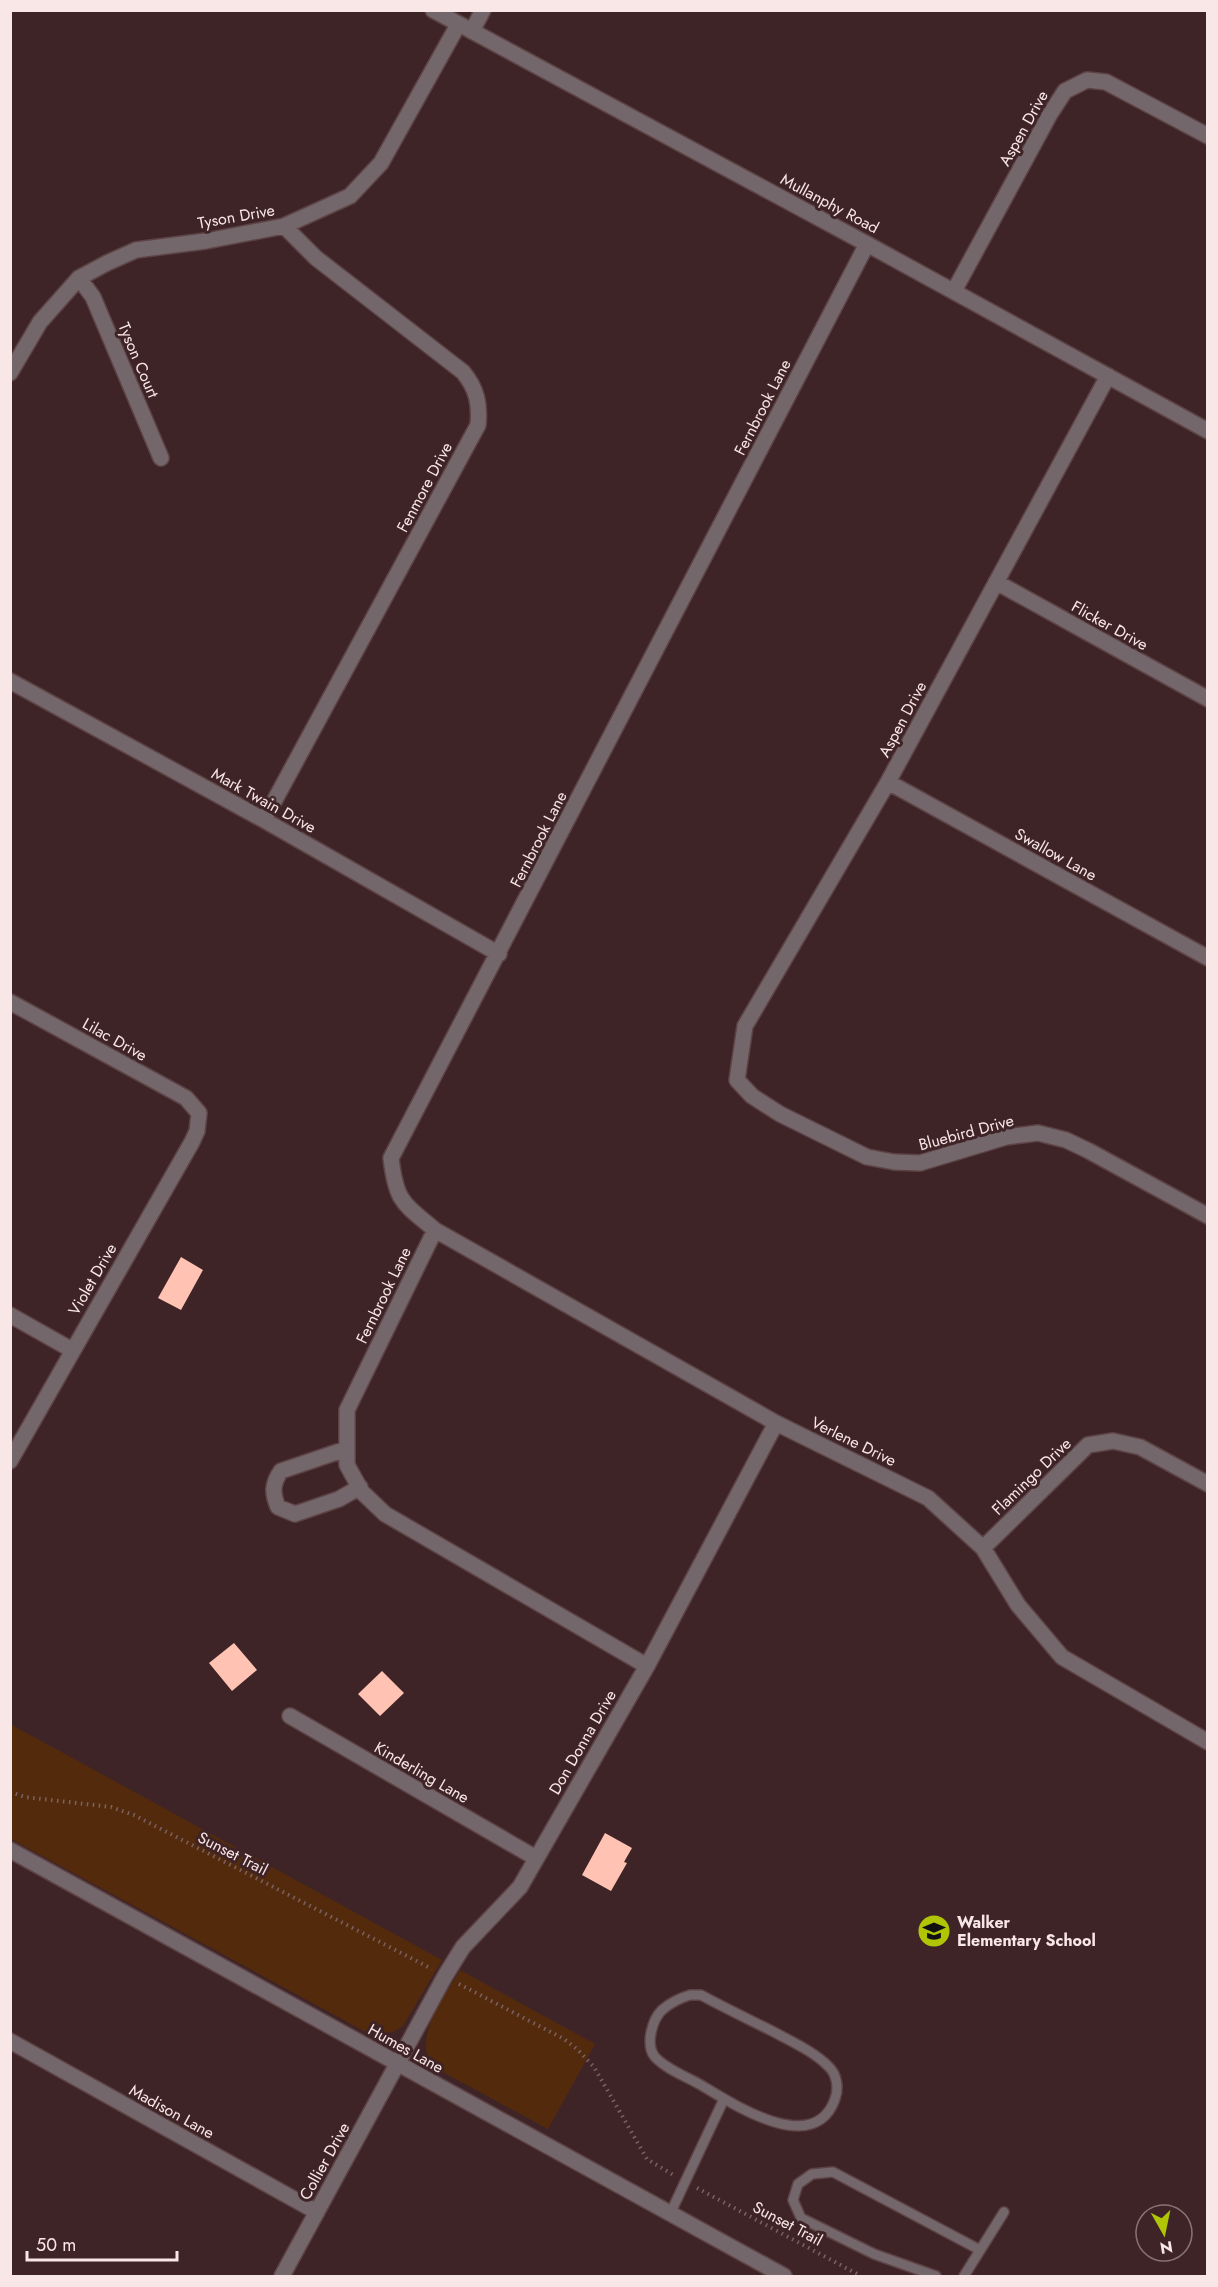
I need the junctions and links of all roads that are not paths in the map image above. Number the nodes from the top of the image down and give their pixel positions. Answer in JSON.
{"nodes":[{"id":1,"x":433,"y":10,"type":"edge"},
{"id":2,"x":483,"y":10,"type":"edge"},
{"id":3,"x":465,"y":28,"type":"junction"},
{"id":4,"x":1208,"y":136,"type":"edge"},
{"id":5,"x":284,"y":226,"type":"junction"},
{"id":6,"x":867,"y":244,"type":"junction"},
{"id":7,"x":79,"y":278,"type":"junction"},
{"id":8,"x":954,"y":291,"type":"junction"},
{"id":9,"x":10,"y":373,"type":"edge"},
{"id":10,"x":1108,"y":376,"type":"junction"},
{"id":11,"x":1208,"y":431,"type":"edge"},
{"id":12,"x":161,"y":458,"type":"dead end"},
{"id":13,"x":996,"y":582,"type":"junction"},
{"id":14,"x":10,"y":681,"type":"edge"},
{"id":15,"x":1208,"y":699,"type":"edge"},
{"id":16,"x":888,"y":782,"type":"junction"},
{"id":17,"x":264,"y":820,"type":"junction"},
{"id":18,"x":499,"y":954,"type":"junction"},
{"id":19,"x":1208,"y":958,"type":"edge"},
{"id":20,"x":10,"y":1002,"type":"edge"},
{"id":21,"x":737,"y":1080,"type":"joint"},
{"id":22,"x":198,"y":1113,"type":"joint"},
{"id":23,"x":1208,"y":1216,"type":"edge"},
{"id":24,"x":435,"y":1230,"type":"junction"},
{"id":25,"x":10,"y":1315,"type":"edge"},
{"id":26,"x":72,"y":1350,"type":"junction"},
{"id":27,"x":776,"y":1423,"type":"junction"},
{"id":28,"x":346,"y":1449,"type":"junction"},
{"id":29,"x":10,"y":1461,"type":"edge"},
{"id":30,"x":1208,"y":1484,"type":"edge"},
{"id":31,"x":360,"y":1487,"type":"junction"},
{"id":32,"x":982,"y":1548,"type":"junction"},
{"id":33,"x":647,"y":1666,"type":"junction"},
{"id":34,"x":290,"y":1716,"type":"dead end"},
{"id":35,"x":1208,"y":1742,"type":"edge"},
{"id":36,"x":10,"y":1850,"type":"edge"},
{"id":37,"x":536,"y":1858,"type":"junction"},
{"id":38,"x":10,"y":2041,"type":"edge"},
{"id":39,"x":398,"y":2064,"type":"junction"},
{"id":40,"x":724,"y":2098,"type":"junction"},
{"id":41,"x":317,"y":2212,"type":"junction"},
{"id":42,"x":1004,"y":2212,"type":"dead end"},
{"id":43,"x":670,"y":2214,"type":"junction"},
{"id":44,"x":980,"y":2250,"type":"junction"},
{"id":45,"x":282,"y":2277,"type":"edge"},
{"id":46,"x":784,"y":2277,"type":"edge"},
{"id":47,"x":936,"y":2277,"type":"edge"},
{"id":48,"x":964,"y":2277,"type":"edge"}],
"edges":[{"from":1,"to":3,"type":"street","name":"Mullanphy Road"},
{"from":2,"to":3,"type":"street","name":"Tyson Drive"},
{"from":3,"to":5,"type":"street","name":"Tyson Drive"},
{"from":3,"to":6,"type":"street","name":"Mullanphy Road"},
{"from":4,"to":8,"type":"street","name":"Aspen Drive"},
{"from":5,"to":7,"type":"street","name":"Tyson Drive"},
{"from":5,"to":17,"type":"street","name":"Fenmore Drive"},
{"from":6,"to":8,"type":"street","name":"Mullanphy Road"},
{"from":6,"to":18,"type":"street","name":"Fernbrook Lane"},
{"from":7,"to":9,"type":"street","name":"Tyson Drive"},
{"from":7,"to":12,"type":"street","name":"Tyson Court"},
{"from":8,"to":10,"type":"street","name":"Mullanphy Road"},
{"from":10,"to":11,"type":"street","name":"Mullanphy Road"},
{"from":10,"to":13,"type":"street","name":"Aspen Drive"},
{"from":13,"to":15,"type":"street","name":"Flicker Drive"},
{"from":13,"to":16,"type":"street","name":"Aspen Drive"},
{"from":14,"to":17,"type":"street","name":"Mark Twain Drive"},
{"from":16,"to":19,"type":"street","name":"Swallow Lane"},
{"from":16,"to":21,"type":"street","name":"Aspen Drive"},
{"from":17,"to":18,"type":"street","name":"Mark Twain Drive"},
{"from":18,"to":24,"type":"street","name":"Fernbrook Lane"},
{"from":20,"to":22,"type":"street","name":"Lilac Drive"},
{"from":21,"to":23,"type":"street","name":"Bluebird Drive"},
{"from":22,"to":26,"type":"street","name":"Violet Drive"},
{"from":24,"to":27,"type":"street","name":"Verlene Drive"},
{"from":24,"to":28,"type":"street","name":"Fernbrook Lane"},
{"from":25,"to":26,"type":"street"},
{"from":26,"to":29,"type":"street","name":"Violet Drive"},
{"from":27,"to":32,"type":"street","name":"Verlene Drive"},
{"from":27,"to":33,"type":"street","name":"Don Donna Drive"},
{"from":28,"to":31,"type":"street","name":"Fernbrook Lane"},
{"from":28,"to":31,"type":"street"},
{"from":30,"to":32,"type":"street","name":"Flamingo Drive"},
{"from":31,"to":33,"type":"street","name":"Fernbrook Lane"},
{"from":32,"to":35,"type":"street","name":"Verlene Drive"},
{"from":33,"to":37,"type":"street","name":"Don Donna Drive"},
{"from":34,"to":37,"type":"street","name":"Kinderling Lane"},
{"from":36,"to":39,"type":"street","name":"Humes Lane"},
{"from":37,"to":39,"type":"street","name":"Don Donna Drive"},
{"from":38,"to":41,"type":"street","name":"Madison Lane"},
{"from":39,"to":41,"type":"street","name":"Collier Drive"},
{"from":39,"to":43,"type":"street","name":"Humes Lane"},
{"from":40,"to":40,"type":"lane"},
{"from":40,"to":43,"type":"lane"},
{"from":41,"to":45,"type":"street","name":"Collier Drive"},
{"from":42,"to":44,"type":"lane"},
{"from":43,"to":46,"type":"street","name":"Humes Lane"},
{"from":44,"to":47,"type":"lane"},
{"from":44,"to":48,"type":"lane"}]}
